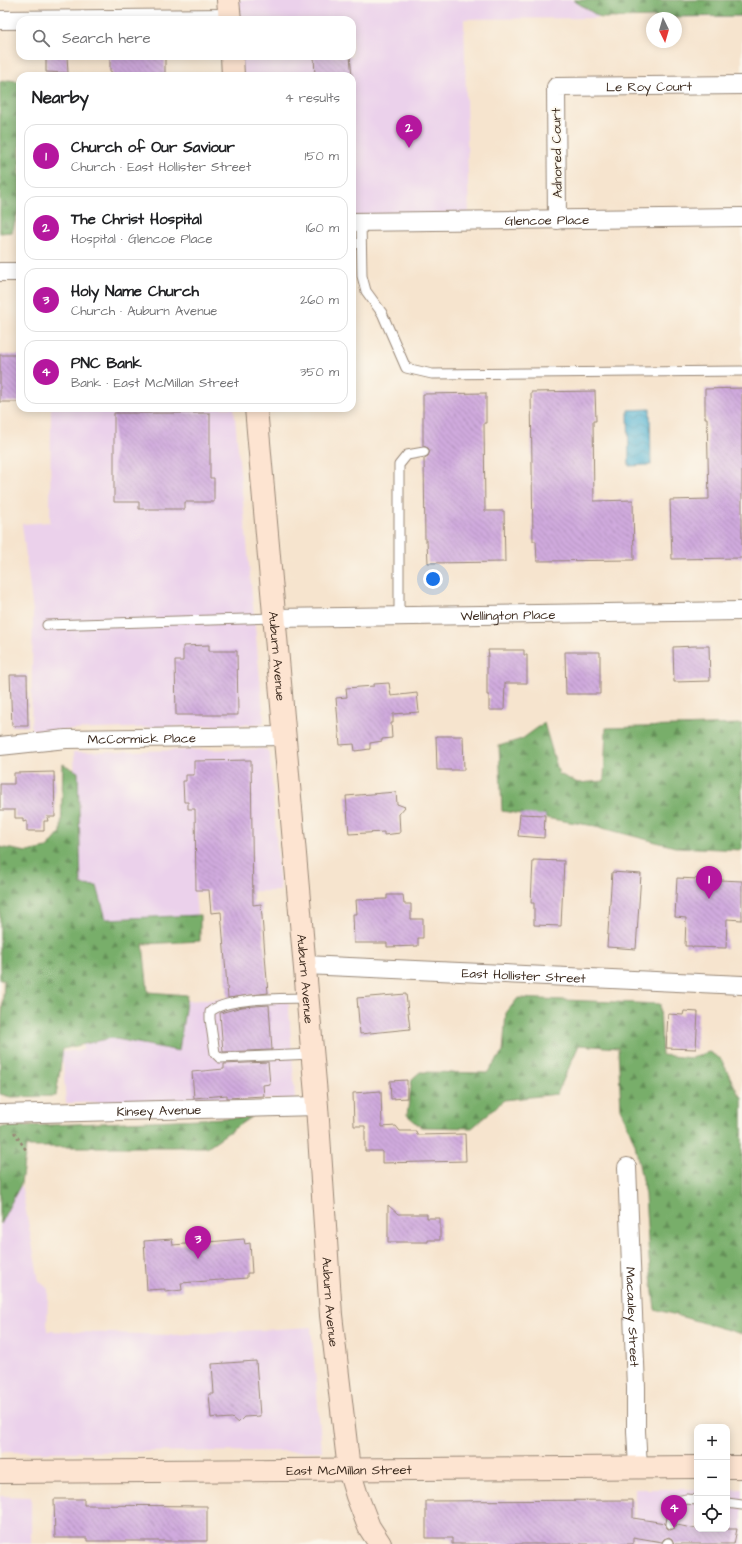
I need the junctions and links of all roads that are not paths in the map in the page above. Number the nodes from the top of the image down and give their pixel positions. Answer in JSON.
{"nodes":[{"id":1,"x":229,"y":13,"type":"edge"},
{"id":2,"x":131,"y":16,"type":"edge"},
{"id":3,"x":0,"y":20,"type":"edge"},
{"id":4,"x":16,"y":20,"type":"edge"},
{"id":5,"x":232,"y":60,"type":"edge"},
{"id":6,"x":233,"y":72,"type":"edge"},
{"id":7,"x":742,"y":85,"type":"edge"},
{"id":8,"x":556,"y":87,"type":"joint"},
{"id":9,"x":742,"y":217,"type":"edge"},
{"id":10,"x":557,"y":220,"type":"junction"},
{"id":11,"x":356,"y":222,"type":"edge"},
{"id":12,"x":0,"y":272,"type":"edge"},
{"id":13,"x":16,"y":272,"type":"edge"},
{"id":14,"x":742,"y":371,"type":"edge"},
{"id":15,"x":256,"y":412,"type":"edge"},
{"id":16,"x":424,"y":452,"type":"dead end"},
{"id":17,"x":742,"y":611,"type":"edge"},
{"id":18,"x":399,"y":616,"type":"junction"},
{"id":19,"x":275,"y":618,"type":"junction"},
{"id":20,"x":47,"y":625,"type":"dead end"},
{"id":21,"x":284,"y":736,"type":"junction"},
{"id":22,"x":0,"y":746,"type":"edge"},
{"id":23,"x":305,"y":965,"type":"junction"},
{"id":24,"x":742,"y":985,"type":"edge"},
{"id":25,"x":308,"y":998,"type":"junction"},
{"id":26,"x":313,"y":1054,"type":"junction"},
{"id":27,"x":317,"y":1106,"type":"junction"},
{"id":28,"x":0,"y":1114,"type":"edge"},
{"id":29,"x":627,"y":1167,"type":"dead end"},
{"id":30,"x":638,"y":1467,"type":"junction"},
{"id":31,"x":694,"y":1467,"type":"edge"},
{"id":32,"x":730,"y":1467,"type":"edge"},
{"id":33,"x":742,"y":1467,"type":"edge"},
{"id":34,"x":349,"y":1470,"type":"junction"},
{"id":35,"x":0,"y":1472,"type":"edge"},
{"id":36,"x":694,"y":1500,"type":"edge"},
{"id":37,"x":730,"y":1503,"type":"edge"},
{"id":38,"x":742,"y":1505,"type":"edge"},
{"id":39,"x":670,"y":1524,"type":"dead end"},
{"id":40,"x":380,"y":1544,"type":"edge"}],
"edges":[{"from":1,"to":2,"type":"street"},
{"from":3,"to":4,"type":"street"},
{"from":5,"to":6,"type":"main road"},
{"from":7,"to":8,"type":"street","name":"Le Roy Court"},
{"from":8,"to":10,"type":"street","name":"Adnored Court"},
{"from":9,"to":10,"type":"street","name":"Glencoe Place"},
{"from":10,"to":11,"type":"street","name":"Glencoe Place"},
{"from":11,"to":14,"type":"lane"},
{"from":12,"to":13,"type":"street"},
{"from":15,"to":19,"type":"main road","name":"Auburn Avenue"},
{"from":16,"to":18,"type":"lane"},
{"from":17,"to":18,"type":"street","name":"Wellington Place"},
{"from":18,"to":19,"type":"street","name":"Wellington Place"},
{"from":19,"to":20,"type":"lane"},
{"from":19,"to":21,"type":"main road","name":"Auburn Avenue"},
{"from":21,"to":22,"type":"street","name":"McCormick Place"},
{"from":21,"to":23,"type":"main road","name":"Auburn Avenue"},
{"from":23,"to":24,"type":"street","name":"East Hollister Street"},
{"from":23,"to":25,"type":"main road","name":"Auburn Avenue"},
{"from":25,"to":26,"type":"main road","name":"Auburn Avenue"},
{"from":25,"to":26,"type":"lane"},
{"from":26,"to":27,"type":"main road","name":"Auburn Avenue"},
{"from":27,"to":28,"type":"street","name":"Kinsey Avenue"},
{"from":27,"to":34,"type":"main road","name":"Auburn Avenue"},
{"from":29,"to":30,"type":"street","name":"Macauley Street"},
{"from":30,"to":31,"type":"main road","name":"East McMillan Street"},
{"from":30,"to":34,"type":"main road","name":"East McMillan Street"},
{"from":32,"to":33,"type":"main road"},
{"from":34,"to":35,"type":"main road","name":"East McMillan Street"},
{"from":34,"to":40,"type":"main road","name":"Auburn Avenue"},
{"from":36,"to":39,"type":"lane"},
{"from":37,"to":38,"type":"lane"}]}
